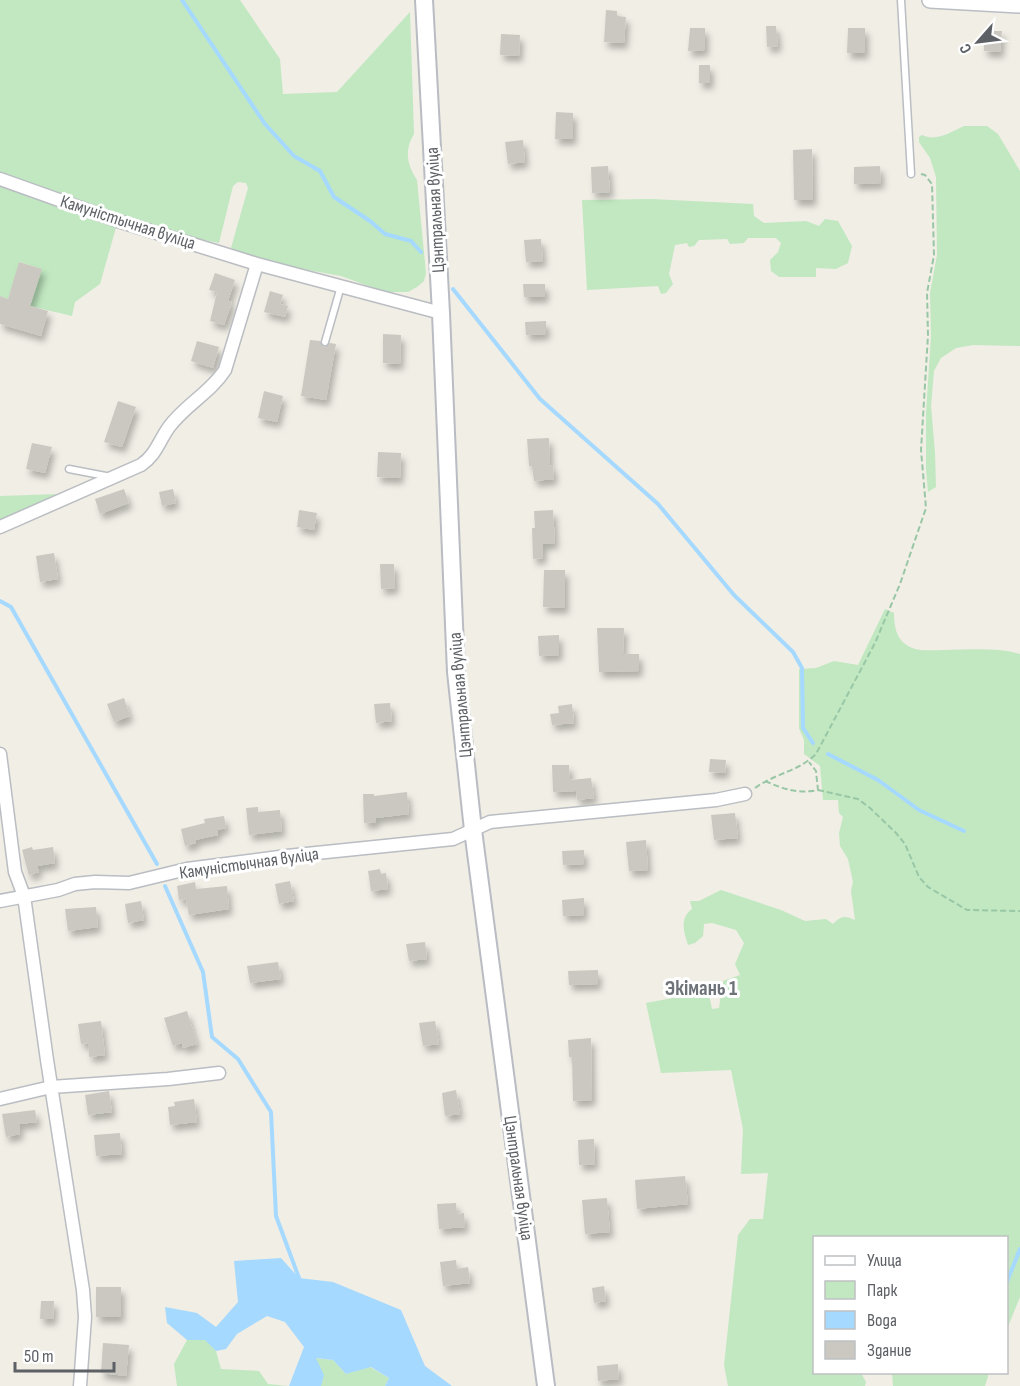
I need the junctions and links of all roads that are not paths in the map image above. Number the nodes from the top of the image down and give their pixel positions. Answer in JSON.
{"nodes":[{"id":1,"x":424,"y":0,"type":"edge"},
{"id":2,"x":901,"y":0,"type":"edge"},
{"id":3,"x":930,"y":0,"type":"edge"},
{"id":4,"x":1020,"y":5,"type":"edge"},
{"id":5,"x":910,"y":174,"type":"road end"},
{"id":6,"x":0,"y":179,"type":"edge"},
{"id":7,"x":257,"y":264,"type":"junction"},
{"id":8,"x":341,"y":285,"type":"junction"},
{"id":9,"x":441,"y":313,"type":"junction"},
{"id":10,"x":325,"y":342,"type":"dead end"},
{"id":11,"x":69,"y":469,"type":"dead end"},
{"id":12,"x":111,"y":477,"type":"junction"},
{"id":13,"x":0,"y":526,"type":"edge"},
{"id":14,"x":0,"y":754,"type":"edge"},
{"id":15,"x":745,"y":794,"type":"road end"},
{"id":16,"x":473,"y":830,"type":"junction"},
{"id":17,"x":24,"y":896,"type":"junction"},
{"id":18,"x":0,"y":901,"type":"edge"},
{"id":19,"x":219,"y":1073,"type":"dead end"},
{"id":20,"x":51,"y":1087,"type":"junction"},
{"id":21,"x":0,"y":1099,"type":"edge"},
{"id":22,"x":80,"y":1386,"type":"edge"},
{"id":23,"x":546,"y":1386,"type":"edge"}],
"edges":[{"from":1,"to":9,"type":"main road","name":"Цэнтральная вуліца"},
{"from":2,"to":5,"type":"lane"},
{"from":3,"to":4,"type":"street"},
{"from":6,"to":7,"type":"street","name":"Камуністычная вуліца"},
{"from":7,"to":8,"type":"street","name":"Камуністычная вуліца"},
{"from":7,"to":12,"type":"street"},
{"from":8,"to":9,"type":"street","name":"Камуністычная вуліца"},
{"from":8,"to":10,"type":"lane"},
{"from":9,"to":16,"type":"main road","name":"Цэнтральная вуліца"},
{"from":11,"to":12,"type":"lane"},
{"from":12,"to":13,"type":"street"},
{"from":14,"to":17,"type":"street"},
{"from":15,"to":16,"type":"street","name":"Камуністычная вуліца"},
{"from":16,"to":17,"type":"street","name":"Камуністычная вуліца"},
{"from":16,"to":23,"type":"main road","name":"Цэнтральная вуліца"},
{"from":17,"to":18,"type":"street","name":"Камуністычная вуліца"},
{"from":17,"to":20,"type":"street"},
{"from":19,"to":20,"type":"street"},
{"from":20,"to":21,"type":"street"},
{"from":20,"to":22,"type":"street"}]}
